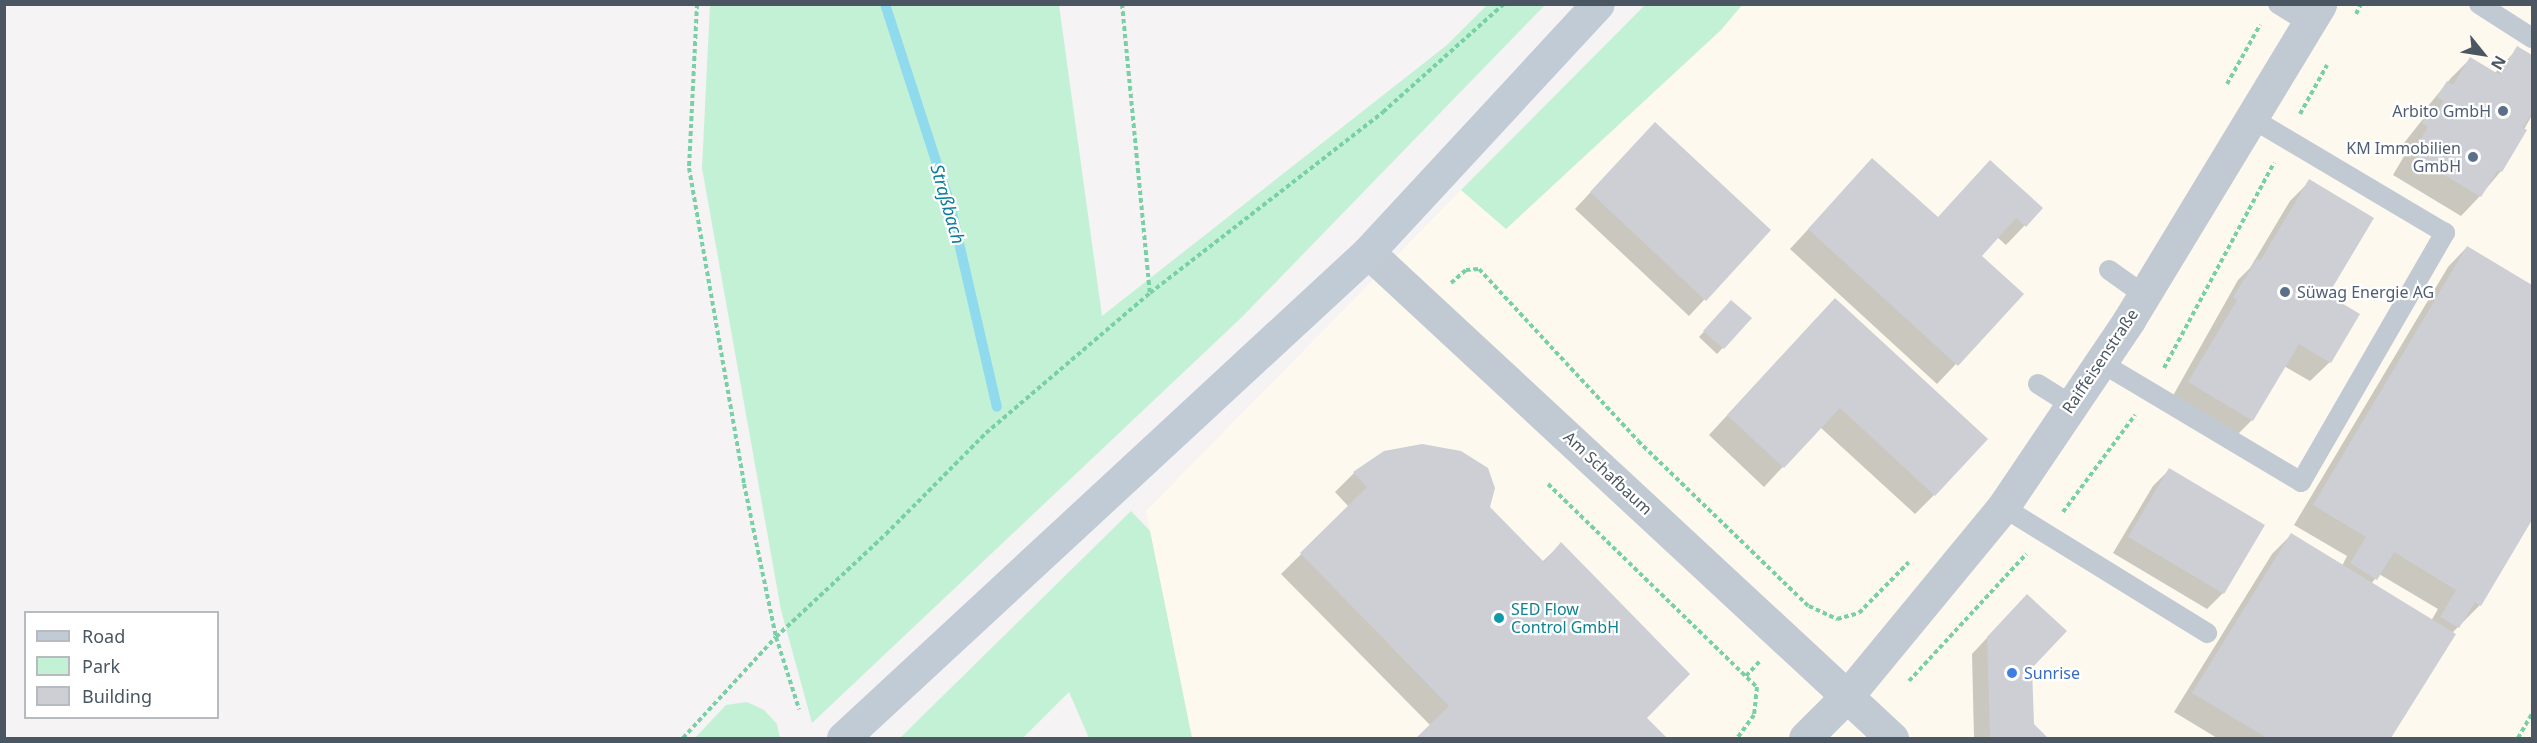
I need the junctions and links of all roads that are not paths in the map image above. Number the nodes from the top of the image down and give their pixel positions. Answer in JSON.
{"nodes":[{"id":1,"x":1598,"y":4,"type":"edge"},
{"id":2,"x":2479,"y":4,"type":"edge"},
{"id":3,"x":2272,"y":9,"type":"edge"},
{"id":4,"x":2314,"y":14,"type":"edge"},
{"id":5,"x":2532,"y":38,"type":"edge"},
{"id":6,"x":2251,"y":118,"type":"junction"},
{"id":7,"x":1368,"y":252,"type":"junction"},
{"id":8,"x":2109,"y":270,"type":"dead end"},
{"id":9,"x":2144,"y":295,"type":"junction"},
{"id":10,"x":2100,"y":362,"type":"junction"},
{"id":11,"x":2038,"y":384,"type":"dead end"},
{"id":12,"x":2071,"y":405,"type":"junction"},
{"id":13,"x":2003,"y":507,"type":"junction"},
{"id":14,"x":2207,"y":633,"type":"dead end"},
{"id":15,"x":1848,"y":695,"type":"junction"},
{"id":16,"x":846,"y":735,"type":"edge"},
{"id":17,"x":1805,"y":738,"type":"edge"},
{"id":18,"x":1892,"y":738,"type":"edge"}],
"edges":[{"from":1,"to":7,"type":"main road"},
{"from":2,"to":5,"type":"lane"},
{"from":3,"to":4,"type":"lane"},
{"from":4,"to":6,"type":"street","name":"Raiffeisenstraße"},
{"from":6,"to":9,"type":"street","name":"Raiffeisenstraße"},
{"from":6,"to":10,"type":"lane"},
{"from":7,"to":15,"type":"street","name":"Am Schafbaum"},
{"from":7,"to":16,"type":"main road"},
{"from":8,"to":9,"type":"lane"},
{"from":9,"to":10,"type":"street","name":"Raiffeisenstraße"},
{"from":10,"to":12,"type":"street","name":"Raiffeisenstraße"},
{"from":11,"to":12,"type":"lane"},
{"from":12,"to":13,"type":"street","name":"Raiffeisenstraße"},
{"from":13,"to":14,"type":"lane"},
{"from":13,"to":15,"type":"street","name":"Raiffeisenstraße"},
{"from":15,"to":17,"type":"street","name":"Raiffeisenstraße"},
{"from":15,"to":18,"type":"street"}]}
